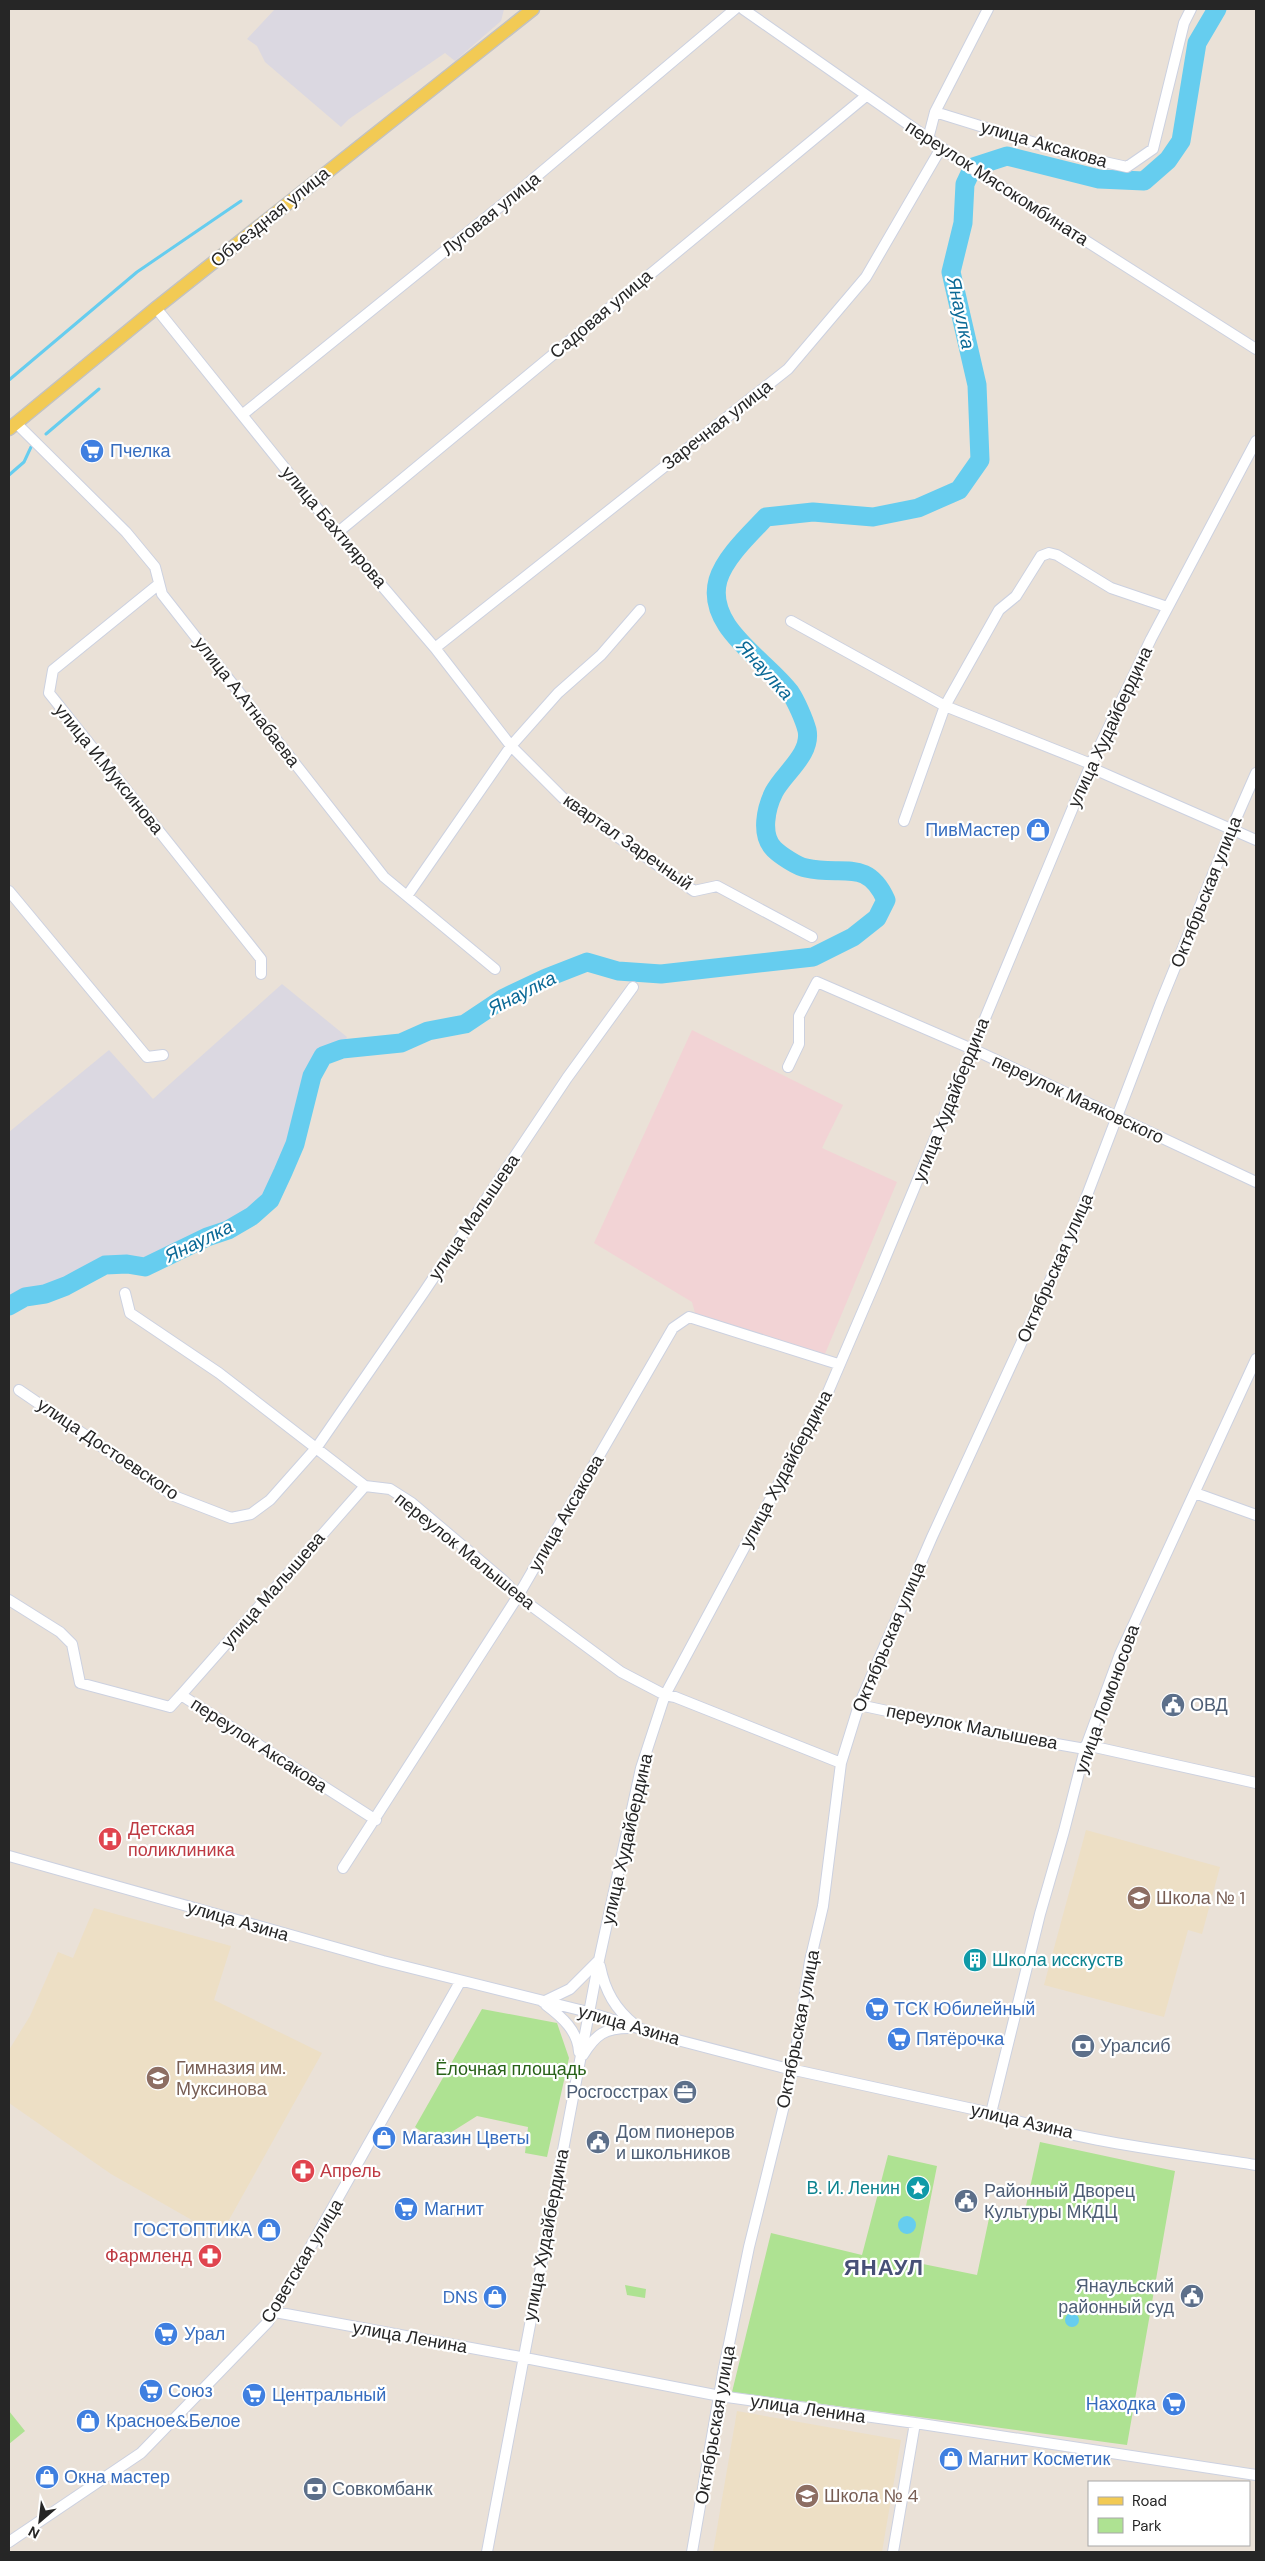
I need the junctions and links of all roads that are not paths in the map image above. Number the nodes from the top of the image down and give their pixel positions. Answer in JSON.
{"nodes":[{"id":1,"x":533,"y":9,"type":"edge"},
{"id":2,"x":736,"y":9,"type":"edge"},
{"id":3,"x":743,"y":9,"type":"edge"},
{"id":4,"x":988,"y":9,"type":"edge"},
{"id":5,"x":1191,"y":9,"type":"edge"},
{"id":6,"x":866,"y":96,"type":"junction"},
{"id":7,"x":935,"y":112,"type":"junction"},
{"id":8,"x":928,"y":138,"type":"junction"},
{"id":9,"x":941,"y":148,"type":"junction"},
{"id":10,"x":156,"y":308,"type":"junction"},
{"id":11,"x":1256,"y":349,"type":"edge"},
{"id":12,"x":242,"y":415,"type":"junction"},
{"id":13,"x":12,"y":426,"type":"edge"},
{"id":14,"x":1256,"y":441,"type":"edge"},
{"id":15,"x":337,"y":533,"type":"junction"},
{"id":16,"x":159,"y":584,"type":"junction"},
{"id":17,"x":1167,"y":607,"type":"junction"},
{"id":18,"x":640,"y":610,"type":"dead end"},
{"id":19,"x":791,"y":621,"type":"dead end"},
{"id":20,"x":435,"y":648,"type":"junction"},
{"id":21,"x":944,"y":706,"type":"junction"},
{"id":22,"x":511,"y":746,"type":"junction"},
{"id":23,"x":1091,"y":764,"type":"junction"},
{"id":24,"x":1256,"y":773,"type":"edge"},
{"id":25,"x":904,"y":821,"type":"dead end"},
{"id":26,"x":1231,"y":830,"type":"junction"},
{"id":27,"x":1256,"y":840,"type":"edge"},
{"id":28,"x":9,"y":890,"type":"edge"},
{"id":29,"x":407,"y":896,"type":"junction"},
{"id":30,"x":812,"y":937,"type":"dead end"},
{"id":31,"x":495,"y":969,"type":"dead end"},
{"id":32,"x":261,"y":974,"type":"dead end"},
{"id":33,"x":633,"y":987,"type":"dead end"},
{"id":34,"x":971,"y":1049,"type":"junction"},
{"id":35,"x":163,"y":1055,"type":"dead end"},
{"id":36,"x":788,"y":1067,"type":"dead end"},
{"id":37,"x":1118,"y":1118,"type":"junction"},
{"id":38,"x":1256,"y":1182,"type":"edge"},
{"id":39,"x":125,"y":1293,"type":"dead end"},
{"id":40,"x":1256,"y":1359,"type":"edge"},
{"id":41,"x":838,"y":1364,"type":"junction"},
{"id":42,"x":19,"y":1390,"type":"dead end"},
{"id":43,"x":316,"y":1447,"type":"junction"},
{"id":44,"x":365,"y":1486,"type":"junction"},
{"id":45,"x":1195,"y":1493,"type":"junction"},
{"id":46,"x":1256,"y":1515,"type":"edge"},
{"id":47,"x":518,"y":1596,"type":"junction"},
{"id":48,"x":9,"y":1600,"type":"edge"},
{"id":49,"x":181,"y":1695,"type":"junction"},
{"id":50,"x":665,"y":1695,"type":"junction"},
{"id":51,"x":859,"y":1705,"type":"junction"},
{"id":52,"x":1086,"y":1747,"type":"junction"},
{"id":53,"x":840,"y":1763,"type":"junction"},
{"id":54,"x":1256,"y":1783,"type":"edge"},
{"id":55,"x":376,"y":1820,"type":"junction"},
{"id":56,"x":9,"y":1856,"type":"edge"},
{"id":57,"x":344,"y":1868,"type":"dead end"},
{"id":58,"x":599,"y":1960,"type":"junction"},
{"id":59,"x":460,"y":1982,"type":"junction"},
{"id":60,"x":543,"y":2002,"type":"junction"},
{"id":61,"x":588,"y":2012,"type":"junction"},
{"id":62,"x":639,"y":2028,"type":"junction"},
{"id":63,"x":580,"y":2060,"type":"junction"},
{"id":64,"x":793,"y":2070,"type":"junction"},
{"id":65,"x":991,"y":2113,"type":"junction"},
{"id":66,"x":1256,"y":2165,"type":"edge"},
{"id":67,"x":274,"y":2312,"type":"junction"},
{"id":68,"x":522,"y":2357,"type":"junction"},
{"id":69,"x":720,"y":2396,"type":"junction"},
{"id":70,"x":915,"y":2423,"type":"junction"},
{"id":71,"x":1256,"y":2475,"type":"edge"},
{"id":72,"x":9,"y":2542,"type":"edge"},
{"id":73,"x":488,"y":2552,"type":"edge"},
{"id":74,"x":692,"y":2552,"type":"edge"},
{"id":75,"x":893,"y":2552,"type":"edge"}],
"edges":[{"from":1,"to":10,"type":"main road","name":"Объездная улица"},
{"from":2,"to":12,"type":"street","name":"Луговая улица"},
{"from":3,"to":6,"type":"street","name":"переулок Мясокомбината"},
{"from":4,"to":7,"type":"street"},
{"from":5,"to":7,"type":"street","name":"улица Аксакова"},
{"from":6,"to":8,"type":"street","name":"переулок Мясокомбината"},
{"from":6,"to":15,"type":"street","name":"Садовая улица"},
{"from":7,"to":8,"type":"street"},
{"from":8,"to":9,"type":"street","name":"переулок Мясокомбината"},
{"from":9,"to":11,"type":"street","name":"переулок Мясокомбината"},
{"from":9,"to":20,"type":"street","name":"Заречная улица"},
{"from":10,"to":12,"type":"street","name":"улица Бахтиярова"},
{"from":10,"to":13,"type":"main road","name":"Объездная улица"},
{"from":12,"to":15,"type":"street","name":"улица Бахтиярова"},
{"from":13,"to":16,"type":"street","name":"улица А.Атнабаева"},
{"from":14,"to":17,"type":"street","name":"улица Худайбердина"},
{"from":15,"to":20,"type":"street","name":"улица Бахтиярова"},
{"from":16,"to":29,"type":"street","name":"улица А.Атнабаева"},
{"from":16,"to":32,"type":"street","name":"улица И.Муксинова"},
{"from":17,"to":21,"type":"street"},
{"from":17,"to":23,"type":"street","name":"улица Худайбердина"},
{"from":18,"to":22,"type":"street"},
{"from":19,"to":21,"type":"street"},
{"from":20,"to":22,"type":"street","name":"улица Бахтиярова"},
{"from":21,"to":23,"type":"street"},
{"from":21,"to":25,"type":"street"},
{"from":22,"to":29,"type":"street"},
{"from":22,"to":30,"type":"street","name":"квартал Заречный"},
{"from":23,"to":26,"type":"street"},
{"from":23,"to":34,"type":"street","name":"улица Худайбердина"},
{"from":24,"to":26,"type":"street","name":"Октябрьская улица"},
{"from":26,"to":27,"type":"street"},
{"from":26,"to":37,"type":"street","name":"Октябрьская улица"},
{"from":28,"to":35,"type":"street"},
{"from":29,"to":31,"type":"street","name":"улица А.Атнабаева"},
{"from":33,"to":43,"type":"street","name":"улица Малышева"},
{"from":34,"to":36,"type":"street","name":"переулок Маяковского"},
{"from":34,"to":37,"type":"street","name":"переулок Маяковского"},
{"from":34,"to":41,"type":"street","name":"улица Худайбердина"},
{"from":37,"to":38,"type":"street","name":"переулок Маяковского"},
{"from":37,"to":51,"type":"street","name":"Октябрьская улица"},
{"from":39,"to":43,"type":"street"},
{"from":40,"to":45,"type":"street","name":"улица Ломоносова"},
{"from":41,"to":47,"type":"street","name":"улица Аксакова"},
{"from":41,"to":50,"type":"street","name":"улица Худайбердина"},
{"from":42,"to":43,"type":"street","name":"улица Достоевского"},
{"from":43,"to":44,"type":"street"},
{"from":44,"to":47,"type":"street","name":"переулок Малышева"},
{"from":44,"to":49,"type":"street","name":"улица Малышева"},
{"from":45,"to":46,"type":"street"},
{"from":45,"to":52,"type":"street","name":"улица Ломоносова"},
{"from":47,"to":50,"type":"street","name":"переулок Малышева"},
{"from":47,"to":55,"type":"street","name":"улица Аксакова"},
{"from":48,"to":49,"type":"street","name":"переулок Аксакова"},
{"from":49,"to":55,"type":"street","name":"переулок Аксакова"},
{"from":50,"to":53,"type":"street","name":"переулок Малышева"},
{"from":50,"to":58,"type":"street","name":"улица Худайбердина"},
{"from":51,"to":52,"type":"street","name":"переулок Малышева"},
{"from":51,"to":53,"type":"street","name":"Октябрьская улица"},
{"from":52,"to":54,"type":"street","name":"переулок Малышева"},
{"from":52,"to":65,"type":"street","name":"улица Ломоносова"},
{"from":53,"to":64,"type":"street","name":"Октябрьская улица"},
{"from":55,"to":57,"type":"street","name":"улица Аксакова"},
{"from":56,"to":59,"type":"street","name":"улица Азина"},
{"from":58,"to":60,"type":"street"},
{"from":58,"to":61,"type":"street","name":"улица Худайбердина"},
{"from":58,"to":62,"type":"street"},
{"from":59,"to":60,"type":"street","name":"улица Азина"},
{"from":59,"to":67,"type":"street","name":"Советская улица"},
{"from":60,"to":61,"type":"street","name":"улица Азина"},
{"from":60,"to":63,"type":"street"},
{"from":61,"to":62,"type":"street","name":"улица Азина"},
{"from":61,"to":63,"type":"street","name":"улица Худайбердина"},
{"from":62,"to":63,"type":"street"},
{"from":62,"to":64,"type":"street","name":"улица Азина"},
{"from":63,"to":68,"type":"street","name":"улица Худайбердина"},
{"from":64,"to":65,"type":"street","name":"улица Азина"},
{"from":64,"to":69,"type":"street","name":"Октябрьская улица"},
{"from":65,"to":66,"type":"street","name":"улица Азина"},
{"from":67,"to":68,"type":"street","name":"улица Ленина"},
{"from":67,"to":72,"type":"street","name":"Советская улица"},
{"from":68,"to":69,"type":"street","name":"улица Ленина"},
{"from":68,"to":73,"type":"street","name":"улица Худайбердина"},
{"from":69,"to":70,"type":"street","name":"улица Ленина"},
{"from":69,"to":74,"type":"street","name":"Октябрьская улица"},
{"from":70,"to":71,"type":"street","name":"улица Ленина"},
{"from":70,"to":75,"type":"street"}]}
